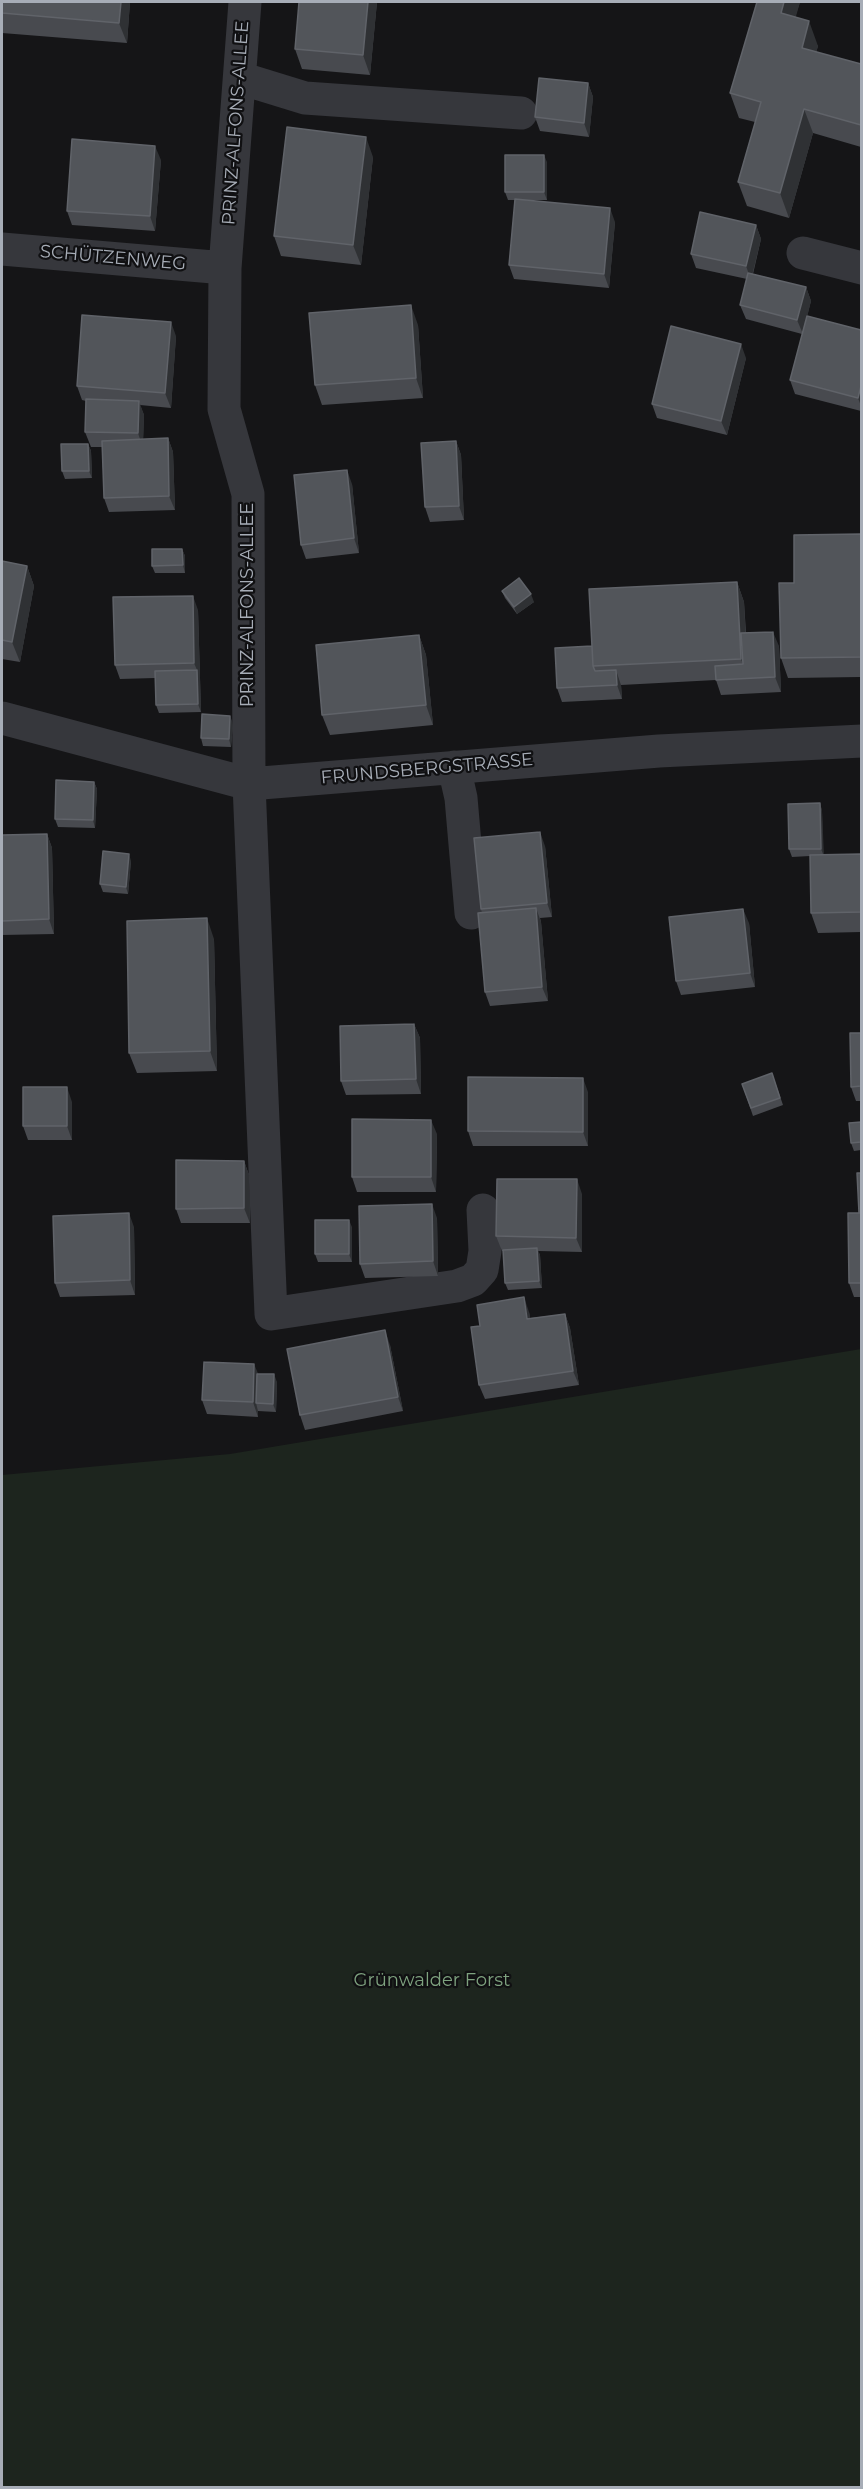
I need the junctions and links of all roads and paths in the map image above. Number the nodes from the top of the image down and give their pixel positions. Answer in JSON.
{"nodes":[{"id":1,"x":246,"y":2,"type":"edge"},
{"id":2,"x":240,"y":78,"type":"junction"},
{"id":3,"x":521,"y":113,"type":"dead end"},
{"id":4,"x":2,"y":249,"type":"edge"},
{"id":5,"x":803,"y":253,"type":"dead end"},
{"id":6,"x":225,"y":268,"type":"junction"},
{"id":7,"x":861,"y":268,"type":"edge"},
{"id":8,"x":2,"y":718,"type":"edge"},
{"id":9,"x":861,"y":741,"type":"edge"},
{"id":10,"x":454,"y":767,"type":"junction"},
{"id":11,"x":249,"y":784,"type":"junction"},
{"id":12,"x":471,"y":913,"type":"dead end"},
{"id":13,"x":483,"y":1210,"type":"dead end"}],
"edges":[{"from":1,"to":2,"type":"street","name":"PRINZ-ALFONS-ALLEE"},
{"from":2,"to":3,"type":"street"},
{"from":2,"to":6,"type":"street","name":"PRINZ-ALFONS-ALLEE"},
{"from":4,"to":6,"type":"street","name":"SCHÜTZENWEG"},
{"from":5,"to":7,"type":"street"},
{"from":6,"to":11,"type":"street","name":"PRINZ-ALFONS-ALLEE"},
{"from":8,"to":11,"type":"street","name":"FRUNDSBERGSTRASSE"},
{"from":9,"to":10,"type":"street","name":"FRUNDSBERGSTRASSE"},
{"from":10,"to":11,"type":"street","name":"FRUNDSBERGSTRASSE"},
{"from":10,"to":12,"type":"street"},
{"from":11,"to":13,"type":"street","name":"PRINZ-ALFONS-ALLEE"}]}
